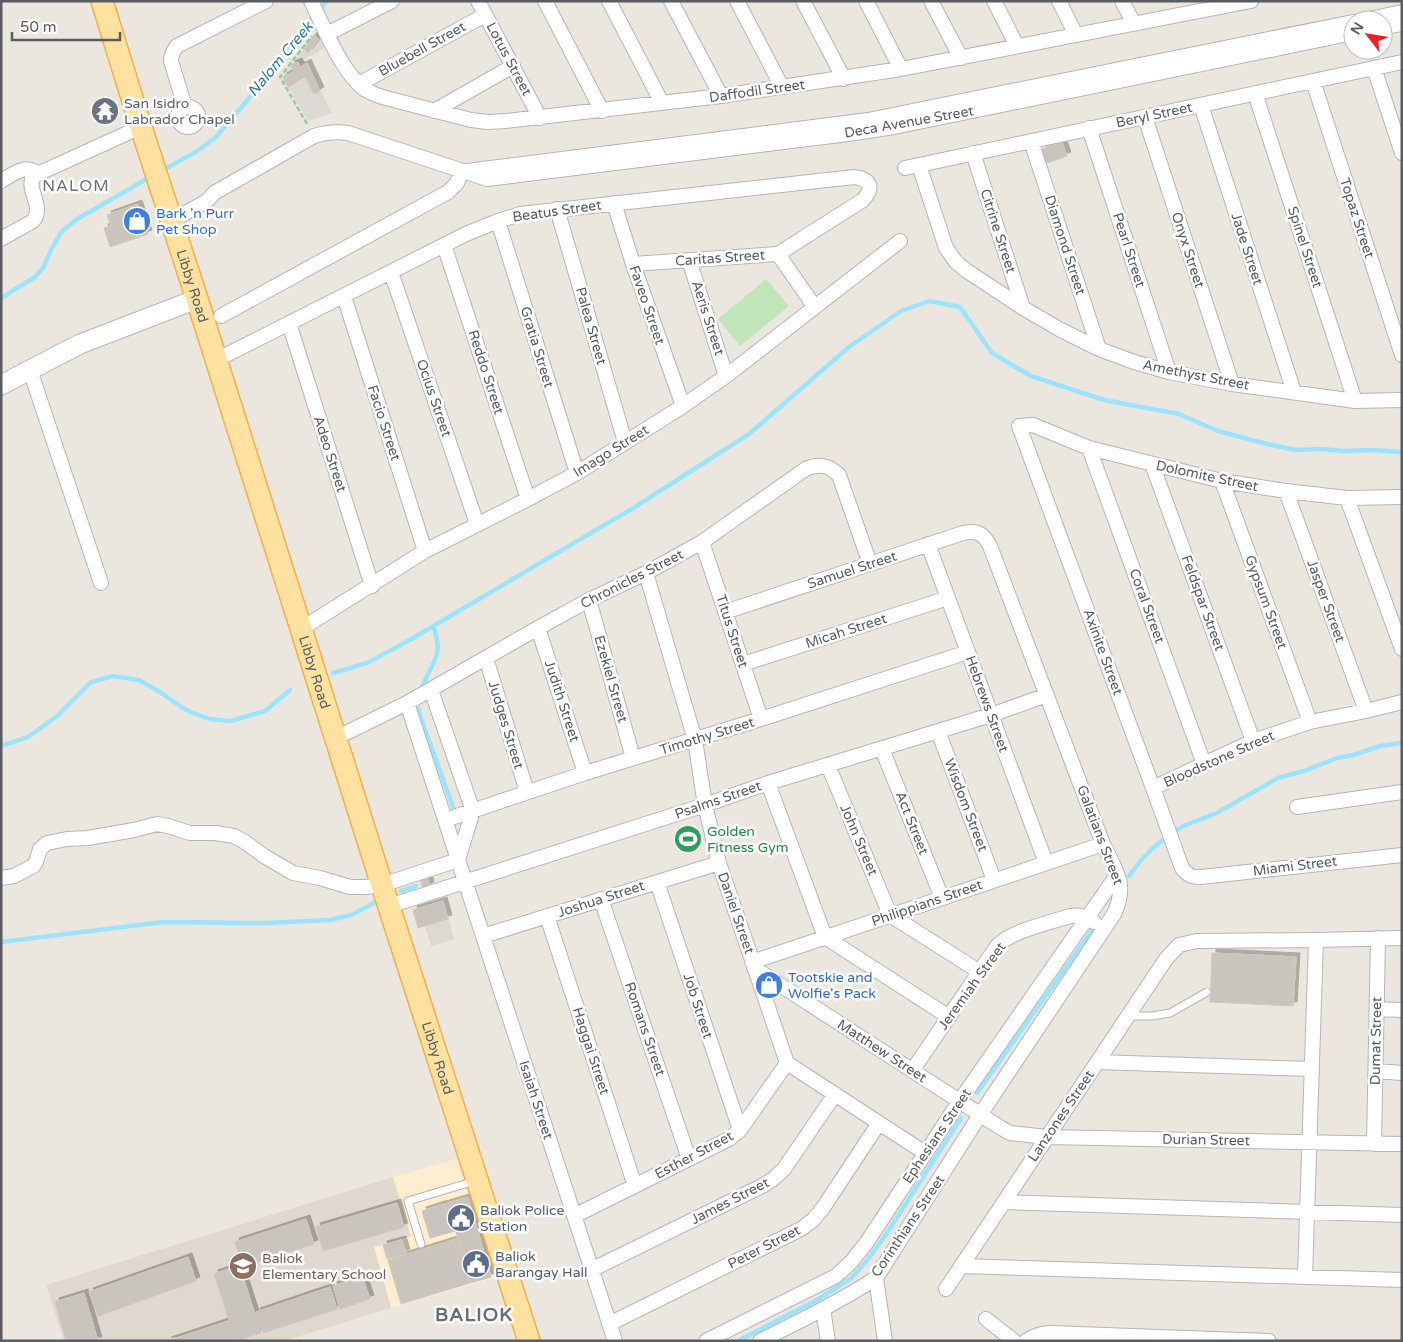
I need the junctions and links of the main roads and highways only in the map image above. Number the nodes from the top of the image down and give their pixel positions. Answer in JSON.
{"nodes":[{"id":1,"x":102,"y":1,"type":"edge"},
{"id":2,"x":529,"y":1341,"type":"edge"}],
"edges":[{"from":1,"to":2,"type":"main road","name":"Libby Road"}]}
